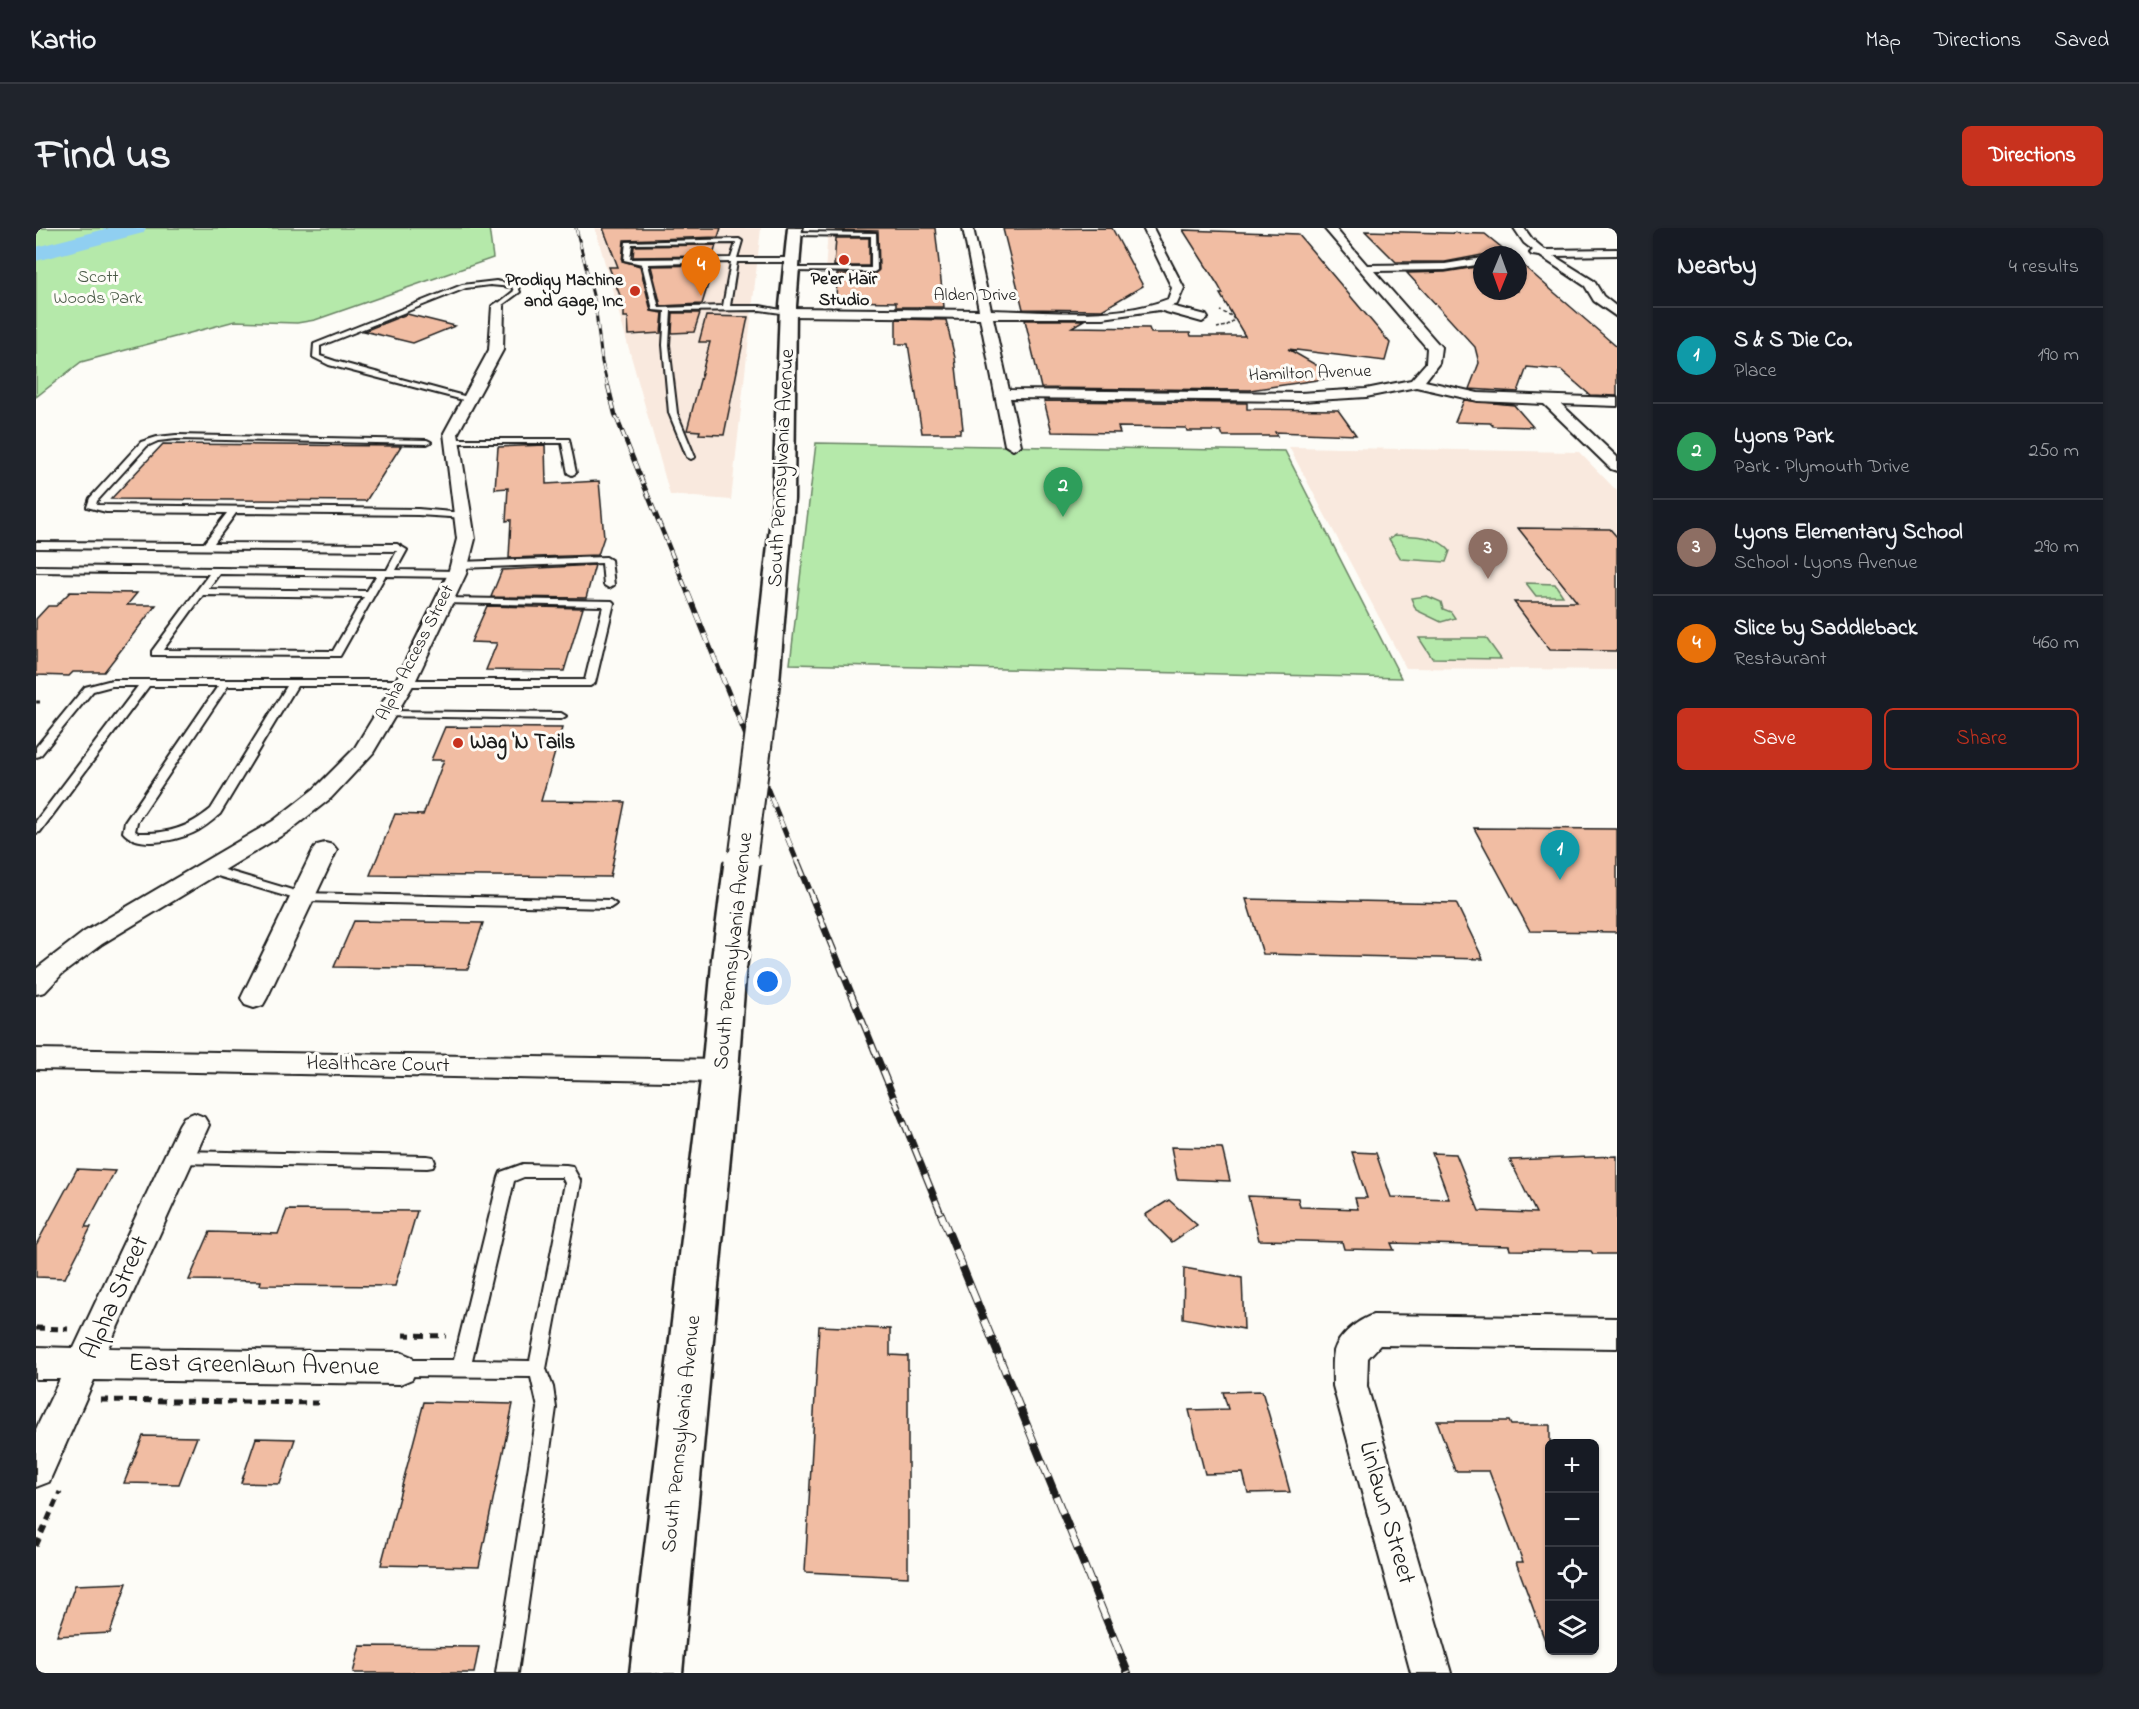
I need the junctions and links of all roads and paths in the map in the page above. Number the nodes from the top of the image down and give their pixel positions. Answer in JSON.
{"nodes":[{"id":1,"x":968,"y":228,"type":"edge"},
{"id":2,"x":1148,"y":228,"type":"edge"},
{"id":3,"x":1329,"y":228,"type":"edge"},
{"id":4,"x":1519,"y":228,"type":"edge"},
{"id":5,"x":794,"y":235,"type":"edge"},
{"id":6,"x":825,"y":242,"type":"dead end"},
{"id":7,"x":864,"y":242,"type":"dead end"},
{"id":8,"x":874,"y":242,"type":"junction"},
{"id":9,"x":1617,"y":252,"type":"edge"},
{"id":10,"x":1542,"y":253,"type":"junction"},
{"id":11,"x":1529,"y":254,"type":"dead end"},
{"id":12,"x":734,"y":260,"type":"junction"},
{"id":13,"x":645,"y":262,"type":"junction"},
{"id":14,"x":1473,"y":262,"type":"edge"},
{"id":15,"x":791,"y":265,"type":"junction"},
{"id":16,"x":1365,"y":268,"type":"junction"},
{"id":17,"x":1590,"y":284,"type":"junction"},
{"id":18,"x":1608,"y":287,"type":"dead end"},
{"id":19,"x":498,"y":306,"type":"joint"},
{"id":20,"x":1161,"y":307,"type":"junction"},
{"id":21,"x":668,"y":309,"type":"junction"},
{"id":22,"x":726,"y":309,"type":"junction"},
{"id":23,"x":788,"y":312,"type":"junction"},
{"id":24,"x":1617,"y":313,"type":"edge"},
{"id":25,"x":985,"y":314,"type":"junction"},
{"id":26,"x":1202,"y":318,"type":"dead end"},
{"id":27,"x":1416,"y":383,"type":"junction"},
{"id":28,"x":1003,"y":394,"type":"junction"},
{"id":29,"x":468,"y":400,"type":"junction"},
{"id":30,"x":1549,"y":401,"type":"junction"},
{"id":31,"x":1617,"y":402,"type":"edge"},
{"id":32,"x":452,"y":441,"type":"junction"},
{"id":33,"x":427,"y":442,"type":"dead end"},
{"id":34,"x":1013,"y":445,"type":"dead end"},
{"id":35,"x":691,"y":457,"type":"dead end"},
{"id":36,"x":1617,"y":466,"type":"edge"},
{"id":37,"x":572,"y":473,"type":"dead end"},
{"id":38,"x":234,"y":510,"type":"junction"},
{"id":39,"x":463,"y":516,"type":"junction"},
{"id":40,"x":36,"y":545,"type":"edge"},
{"id":41,"x":207,"y":546,"type":"junction"},
{"id":42,"x":36,"y":568,"type":"edge"},
{"id":43,"x":458,"y":570,"type":"junction"},
{"id":44,"x":216,"y":571,"type":"junction"},
{"id":45,"x":386,"y":573,"type":"junction"},
{"id":46,"x":609,"y":585,"type":"dead end"},
{"id":47,"x":200,"y":592,"type":"junction"},
{"id":48,"x":370,"y":594,"type":"junction"},
{"id":49,"x":444,"y":602,"type":"junction"},
{"id":50,"x":225,"y":682,"type":"junction"},
{"id":51,"x":405,"y":682,"type":"junction"},
{"id":52,"x":146,"y":683,"type":"junction"},
{"id":53,"x":294,"y":683,"type":"junction"},
{"id":54,"x":386,"y":714,"type":"junction"},
{"id":55,"x":561,"y":716,"type":"dead end"},
{"id":56,"x":36,"y":754,"type":"edge"},
{"id":57,"x":36,"y":829,"type":"edge"},
{"id":58,"x":325,"y":850,"type":"dead end"},
{"id":59,"x":208,"y":869,"type":"junction"},
{"id":60,"x":302,"y":897,"type":"junction"},
{"id":61,"x":610,"y":904,"type":"dead end"},
{"id":62,"x":36,"y":985,"type":"edge"},
{"id":63,"x":254,"y":998,"type":"dead end"},
{"id":64,"x":36,"y":1059,"type":"edge"},
{"id":65,"x":720,"y":1071,"type":"junction"},
{"id":66,"x":194,"y":1125,"type":"dead end"},
{"id":67,"x":179,"y":1157,"type":"junction"},
{"id":68,"x":427,"y":1162,"type":"dead end"},
{"id":69,"x":1617,"y":1333,"type":"edge"},
{"id":70,"x":36,"y":1363,"type":"edge"},
{"id":71,"x":86,"y":1364,"type":"junction"},
{"id":72,"x":400,"y":1368,"type":"joint"},
{"id":73,"x":461,"y":1368,"type":"junction"},
{"id":74,"x":537,"y":1369,"type":"junction"},
{"id":75,"x":318,"y":1403,"type":"dead end"},
{"id":76,"x":97,"y":1410,"type":"dead end"},
{"id":77,"x":50,"y":1476,"type":"edge"},
{"id":78,"x":36,"y":1546,"type":"edge"},
{"id":79,"x":507,"y":1673,"type":"edge"},
{"id":80,"x":656,"y":1673,"type":"edge"},
{"id":81,"x":1431,"y":1673,"type":"edge"}],
"edges":[{"from":1,"to":25,"type":"street"},
{"from":2,"to":20,"type":"street"},
{"from":3,"to":16,"type":"street"},
{"from":4,"to":10,"type":"street"},
{"from":5,"to":6,"type":"lane"},
{"from":5,"to":8,"type":"lane"},
{"from":5,"to":15,"type":"main road","name":"South Pennsylvania Avenue"},
{"from":7,"to":8,"type":"lane"},
{"from":8,"to":15,"type":"lane"},
{"from":9,"to":10,"type":"street"},
{"from":10,"to":11,"type":"street"},
{"from":10,"to":17,"type":"street"},
{"from":12,"to":13,"type":"lane"},
{"from":12,"to":13,"type":"lane"},
{"from":12,"to":15,"type":"lane"},
{"from":12,"to":22,"type":"lane"},
{"from":13,"to":21,"type":"lane"},
{"from":14,"to":16,"type":"street"},
{"from":15,"to":23,"type":"main road","name":"South Pennsylvania Avenue"},
{"from":16,"to":27,"type":"street"},
{"from":17,"to":18,"type":"street"},
{"from":17,"to":24,"type":"street"},
{"from":19,"to":29,"type":"street","name":"Alpha Access Street"},
{"from":19,"to":29,"type":"lane"},
{"from":20,"to":25,"type":"street","name":"Alden Drive"},
{"from":20,"to":26,"type":"street","name":"Alden Drive"},
{"from":21,"to":22,"type":"lane"},
{"from":21,"to":35,"type":"lane"},
{"from":22,"to":23,"type":"lane"},
{"from":23,"to":25,"type":"street","name":"Alden Drive"},
{"from":23,"to":65,"type":"main road","name":"South Pennsylvania Avenue","bridge":true},
{"from":25,"to":28,"type":"street"},
{"from":27,"to":28,"type":"street","name":"Hamilton Avenue"},
{"from":27,"to":30,"type":"street"},
{"from":28,"to":34,"type":"street"},
{"from":29,"to":32,"type":"street","name":"Alpha Access Street"},
{"from":30,"to":31,"type":"street"},
{"from":30,"to":36,"type":"street"},
{"from":32,"to":37,"type":"lane"},
{"from":32,"to":39,"type":"street","name":"Alpha Access Street"},
{"from":33,"to":38,"type":"lane"},
{"from":38,"to":39,"type":"lane"},
{"from":38,"to":41,"type":"lane"},
{"from":39,"to":43,"type":"street","name":"Alpha Access Street"},
{"from":40,"to":41,"type":"lane"},
{"from":41,"to":45,"type":"lane"},
{"from":42,"to":44,"type":"lane"},
{"from":43,"to":45,"type":"lane"},
{"from":43,"to":46,"type":"lane"},
{"from":43,"to":49,"type":"street","name":"Alpha Access Street"},
{"from":44,"to":45,"type":"lane"},
{"from":44,"to":47,"type":"lane"},
{"from":45,"to":48,"type":"lane"},
{"from":47,"to":48,"type":"lane"},
{"from":47,"to":48,"type":"lane"},
{"from":49,"to":51,"type":"street","name":"Alpha Access Street"},
{"from":49,"to":51,"type":"lane"},
{"from":50,"to":52,"type":"lane"},
{"from":50,"to":53,"type":"lane"},
{"from":50,"to":53,"type":"lane"},
{"from":51,"to":53,"type":"lane"},
{"from":51,"to":54,"type":"street","name":"Alpha Access Street"},
{"from":52,"to":56,"type":"lane"},
{"from":52,"to":57,"type":"lane"},
{"from":54,"to":55,"type":"lane"},
{"from":54,"to":59,"type":"street","name":"Alpha Access Street"},
{"from":58,"to":60,"type":"street"},
{"from":59,"to":60,"type":"lane"},
{"from":59,"to":62,"type":"street","name":"Alpha Access Street"},
{"from":60,"to":61,"type":"lane"},
{"from":60,"to":63,"type":"street"},
{"from":64,"to":65,"type":"street","name":"Healthcare Court"},
{"from":65,"to":80,"type":"main road","name":"South Pennsylvania Avenue"},
{"from":66,"to":67,"type":"street","name":"Alpha Street"},
{"from":67,"to":68,"type":"lane"},
{"from":67,"to":71,"type":"street","name":"Alpha Street"},
{"from":69,"to":81,"type":"street","name":"Linlawn Street"},
{"from":70,"to":71,"type":"street","name":"East Greenlawn Avenue"},
{"from":71,"to":72,"type":"street","name":"East Greenlawn Avenue"},
{"from":71,"to":77,"type":"street","name":"Alpha Street"},
{"from":72,"to":73,"type":"lane"},
{"from":73,"to":74,"type":"lane"},
{"from":73,"to":74,"type":"lane"},
{"from":74,"to":79,"type":"lane"},
{"from":75,"to":76,"type":"path"},
{"from":77,"to":78,"type":"path"}]}
